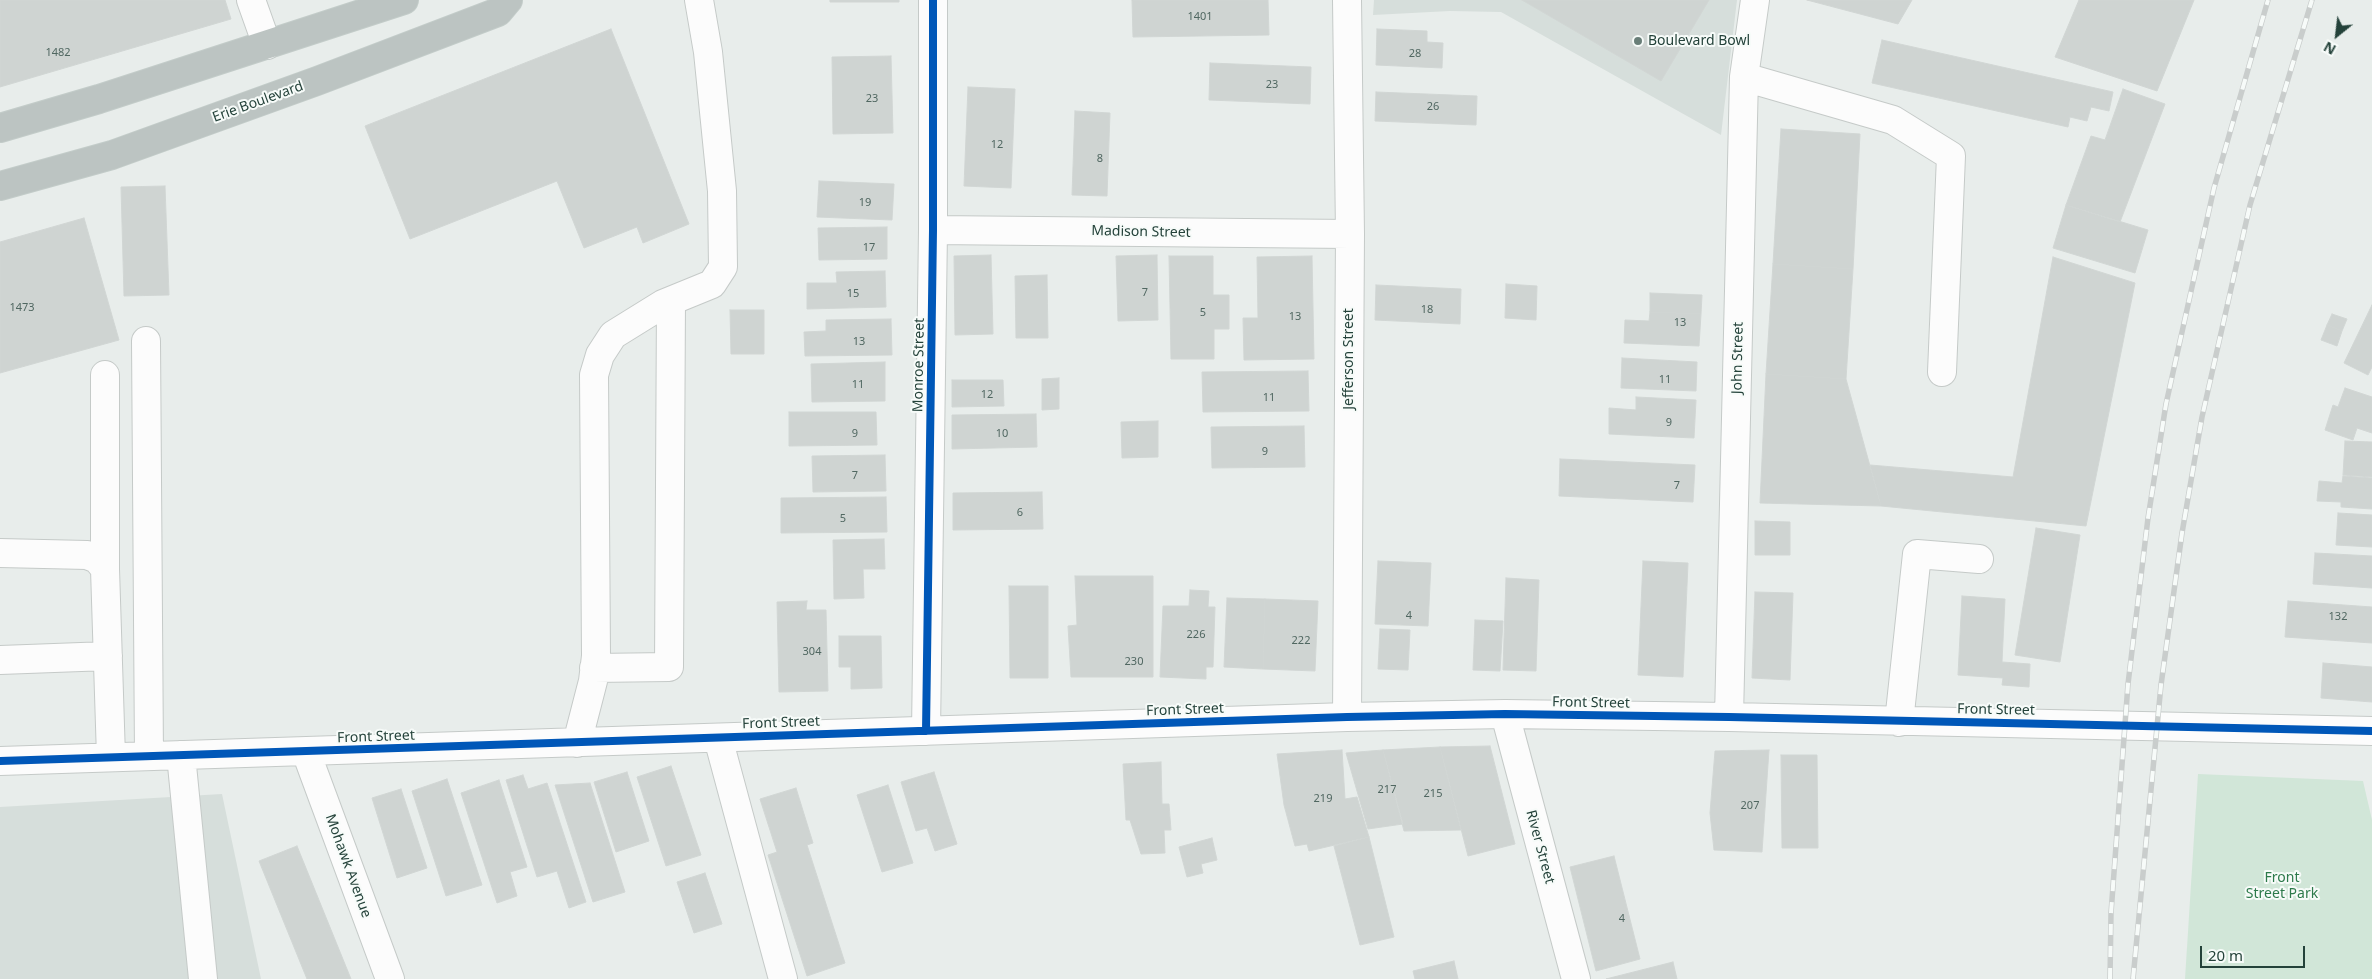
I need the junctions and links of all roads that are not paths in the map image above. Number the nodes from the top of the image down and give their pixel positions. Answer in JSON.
{"nodes":[{"id":1,"x":251,"y":0,"type":"edge"},
{"id":2,"x":404,"y":0,"type":"edge"},
{"id":3,"x":508,"y":0,"type":"edge"},
{"id":4,"x":699,"y":0,"type":"edge"},
{"id":5,"x":933,"y":0,"type":"edge"},
{"id":6,"x":1346,"y":0,"type":"edge"},
{"id":7,"x":1755,"y":0,"type":"edge"},
{"id":8,"x":267,"y":45,"type":"junction"},
{"id":9,"x":1744,"y":77,"type":"junction"},
{"id":10,"x":0,"y":128,"type":"edge"},
{"id":11,"x":0,"y":186,"type":"edge"},
{"id":12,"x":933,"y":230,"type":"junction"},
{"id":13,"x":1350,"y":234,"type":"junction"},
{"id":14,"x":671,"y":301,"type":"junction"},
{"id":15,"x":146,"y":342,"type":"dead end"},
{"id":16,"x":1942,"y":372,"type":"dead end"},
{"id":17,"x":104,"y":375,"type":"dead end"},
{"id":18,"x":0,"y":552,"type":"edge"},
{"id":19,"x":1979,"y":559,"type":"dead end"},
{"id":20,"x":105,"y":569,"type":"junction"},
{"id":21,"x":108,"y":656,"type":"junction"},
{"id":22,"x":0,"y":660,"type":"edge"},
{"id":23,"x":594,"y":668,"type":"junction"},
{"id":24,"x":1505,"y":714,"type":"junction"},
{"id":25,"x":1347,"y":717,"type":"junction"},
{"id":26,"x":1729,"y":717,"type":"junction"},
{"id":27,"x":1899,"y":722,"type":"junction"},
{"id":28,"x":926,"y":730,"type":"junction"},
{"id":29,"x":2372,"y":731,"type":"edge"},
{"id":30,"x":718,"y":738,"type":"junction"},
{"id":31,"x":577,"y":743,"type":"junction"},
{"id":32,"x":306,"y":752,"type":"junction"},
{"id":33,"x":181,"y":755,"type":"junction"},
{"id":34,"x":149,"y":756,"type":"junction"},
{"id":35,"x":111,"y":757,"type":"junction"},
{"id":36,"x":0,"y":761,"type":"edge"},
{"id":37,"x":202,"y":979,"type":"edge"},
{"id":38,"x":390,"y":979,"type":"edge"},
{"id":39,"x":783,"y":979,"type":"edge"},
{"id":40,"x":1576,"y":979,"type":"edge"}],
"edges":[{"from":1,"to":8,"type":"street"},
{"from":2,"to":8,"type":"highway"},
{"from":3,"to":11,"type":"highway","name":"Erie Boulevard"},
{"from":4,"to":14,"type":"street"},
{"from":5,"to":12,"type":"street","name":"Monroe Street"},
{"from":6,"to":13,"type":"street","name":"Jefferson Street"},
{"from":7,"to":9,"type":"street","name":"John Street"},
{"from":8,"to":10,"type":"highway"},
{"from":9,"to":16,"type":"street"},
{"from":9,"to":26,"type":"street","name":"John Street"},
{"from":12,"to":13,"type":"street","name":"Madison Street"},
{"from":12,"to":28,"type":"street","name":"Monroe Street"},
{"from":13,"to":25,"type":"street","name":"Jefferson Street"},
{"from":14,"to":23,"type":"street"},
{"from":14,"to":23,"type":"street"},
{"from":15,"to":34,"type":"street"},
{"from":17,"to":20,"type":"street"},
{"from":18,"to":20,"type":"street"},
{"from":19,"to":27,"type":"street"},
{"from":20,"to":21,"type":"street"},
{"from":21,"to":22,"type":"street"},
{"from":21,"to":35,"type":"street"},
{"from":23,"to":31,"type":"street"},
{"from":24,"to":25,"type":"street","name":"Front Street"},
{"from":24,"to":26,"type":"street","name":"Front Street"},
{"from":24,"to":40,"type":"street","name":"River Street"},
{"from":25,"to":28,"type":"street","name":"Front Street"},
{"from":26,"to":27,"type":"street","name":"Front Street"},
{"from":27,"to":29,"type":"street","name":"Front Street"},
{"from":28,"to":30,"type":"street","name":"Front Street"},
{"from":30,"to":31,"type":"street","name":"Front Street"},
{"from":30,"to":39,"type":"street"},
{"from":31,"to":32,"type":"street","name":"Front Street"},
{"from":32,"to":33,"type":"street","name":"Front Street"},
{"from":32,"to":38,"type":"street","name":"Mohawk Avenue"},
{"from":33,"to":34,"type":"street","name":"Front Street"},
{"from":33,"to":37,"type":"street"},
{"from":34,"to":35,"type":"street","name":"Front Street"},
{"from":35,"to":36,"type":"street","name":"Front Street"}]}
